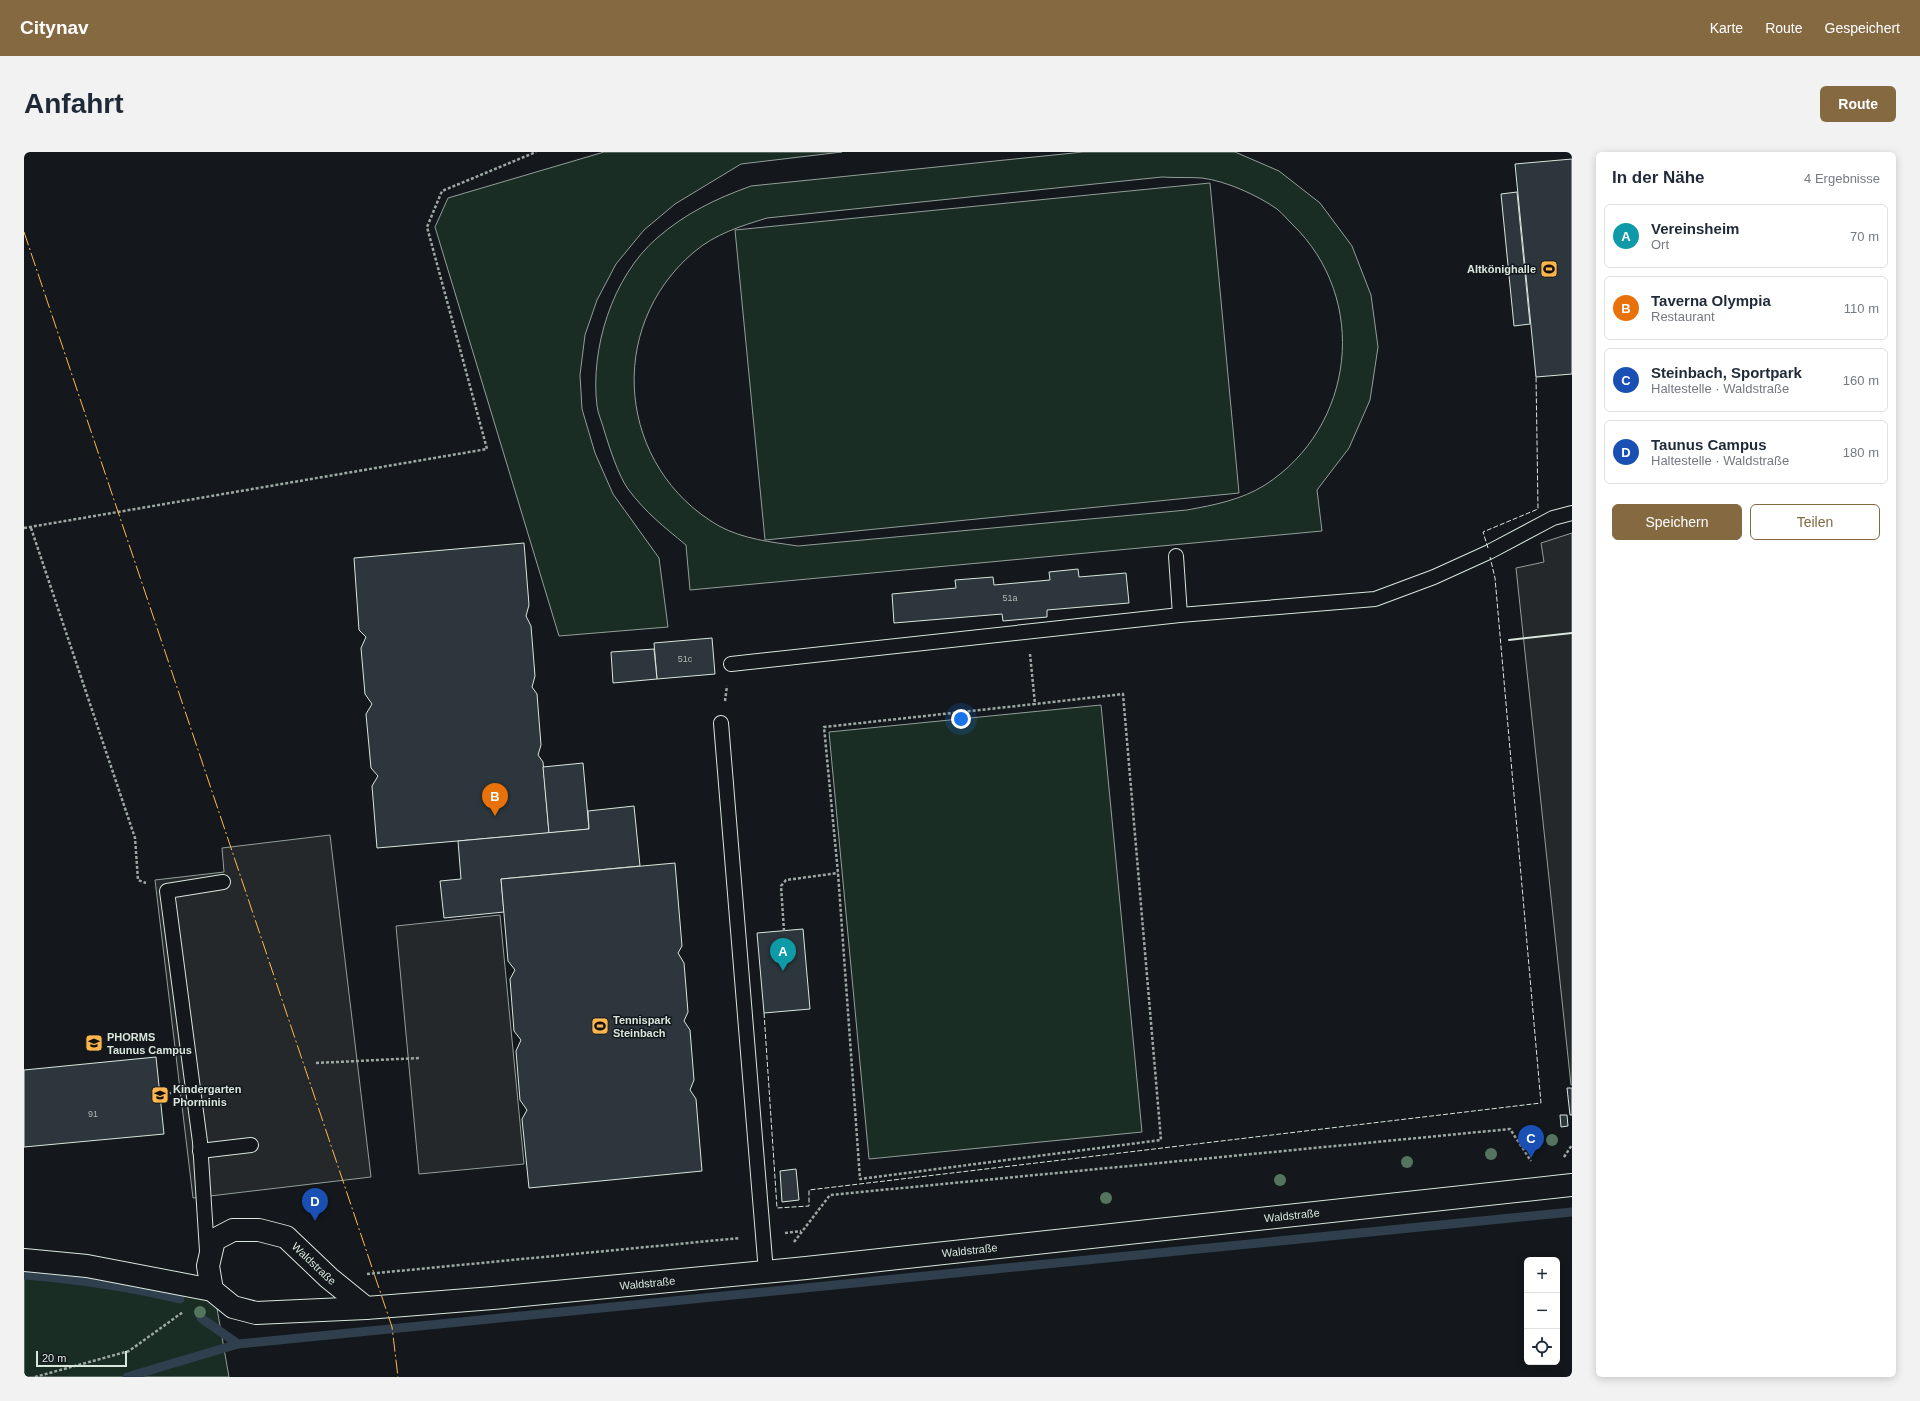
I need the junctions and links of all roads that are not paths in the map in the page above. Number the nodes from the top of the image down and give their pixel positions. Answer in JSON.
{"nodes":[{"id":1,"x":1572,"y":513,"type":"edge"},
{"id":2,"x":1176,"y":556,"type":"dead end"},
{"id":3,"x":1180,"y":615,"type":"junction"},
{"id":4,"x":731,"y":664,"type":"road end"},
{"id":5,"x":721,"y":723,"type":"road end"},
{"id":6,"x":223,"y":882,"type":"dead end"},
{"id":7,"x":251,"y":1145,"type":"dead end"},
{"id":8,"x":200,"y":1151,"type":"junction"},
{"id":9,"x":1572,"y":1185,"type":"edge"},
{"id":10,"x":24,"y":1260,"type":"edge"},
{"id":11,"x":208,"y":1266,"type":"junction"},
{"id":12,"x":768,"y":1272,"type":"junction"},
{"id":13,"x":212,"y":1290,"type":"junction"},
{"id":14,"x":366,"y":1308,"type":"junction"}],
"edges":[{"from":1,"to":3,"type":"lane"},
{"from":2,"to":3,"type":"lane"},
{"from":3,"to":4,"type":"lane"},
{"from":5,"to":12,"type":"lane"},
{"from":6,"to":8,"type":"lane"},
{"from":7,"to":8,"type":"lane"},
{"from":8,"to":11,"type":"lane"},
{"from":9,"to":12,"type":"street","name":"Waldstraße"},
{"from":10,"to":13,"type":"street","name":"Waldstraße"},
{"from":11,"to":13,"type":"street","name":"Waldstraße"},
{"from":11,"to":14,"type":"street","name":"Waldstraße"},
{"from":12,"to":14,"type":"street","name":"Waldstraße"},
{"from":13,"to":14,"type":"street","name":"Waldstraße"}]}
